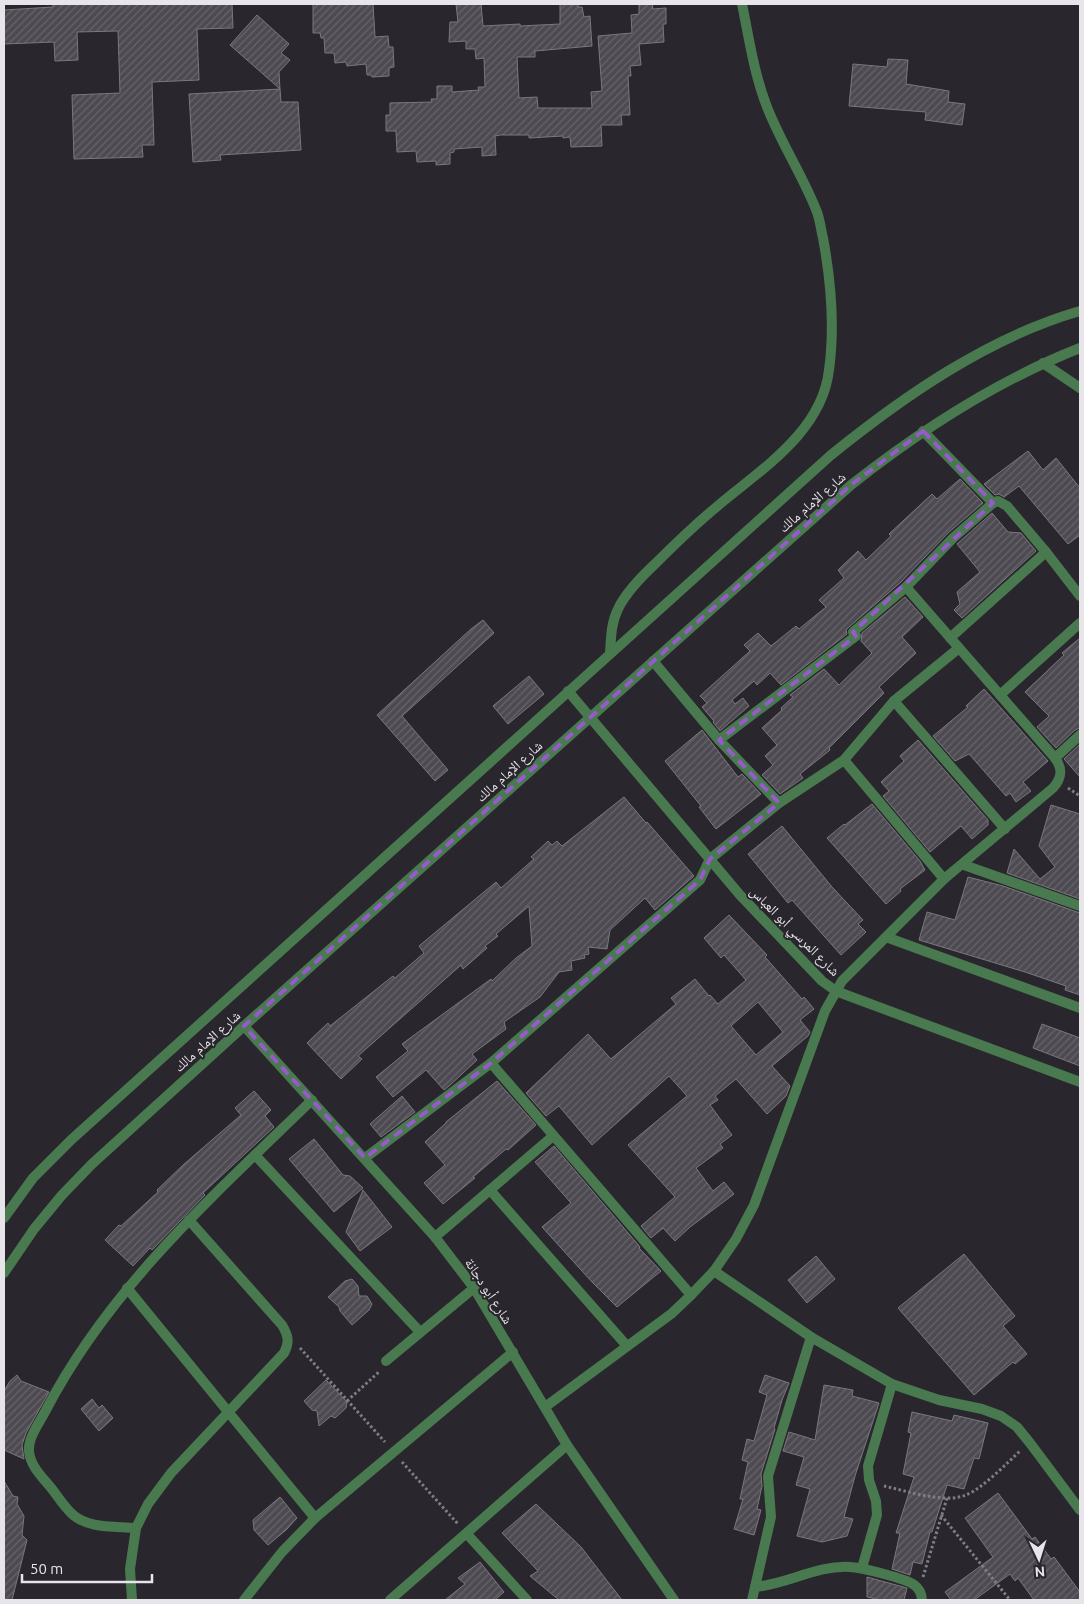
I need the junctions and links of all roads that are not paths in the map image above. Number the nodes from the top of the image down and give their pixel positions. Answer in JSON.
{"nodes":[{"id":1,"x":742,"y":4,"type":"edge"},
{"id":2,"x":1080,"y":311,"type":"edge"},
{"id":3,"x":1080,"y":348,"type":"edge"},
{"id":4,"x":1043,"y":364,"type":"junction"},
{"id":5,"x":1080,"y":388,"type":"edge"},
{"id":6,"x":923,"y":431,"type":"junction"},
{"id":7,"x":993,"y":503,"type":"junction"},
{"id":8,"x":1046,"y":552,"type":"junction"},
{"id":9,"x":906,"y":587,"type":"junction"},
{"id":10,"x":1080,"y":596,"type":"edge"},
{"id":11,"x":1080,"y":623,"type":"edge"},
{"id":12,"x":950,"y":638,"type":"junction"},
{"id":13,"x":959,"y":648,"type":"junction"},
{"id":14,"x":610,"y":653,"type":"junction"},
{"id":15,"x":653,"y":661,"type":"junction"},
{"id":16,"x":568,"y":691,"type":"junction"},
{"id":17,"x":1000,"y":695,"type":"junction"},
{"id":18,"x":894,"y":701,"type":"junction"},
{"id":19,"x":589,"y":717,"type":"junction"},
{"id":20,"x":1080,"y":735,"type":"edge"},
{"id":21,"x":719,"y":740,"type":"junction"},
{"id":22,"x":1055,"y":758,"type":"junction"},
{"id":23,"x":844,"y":760,"type":"junction"},
{"id":24,"x":779,"y":803,"type":"junction"},
{"id":25,"x":1005,"y":829,"type":"junction"},
{"id":26,"x":710,"y":858,"type":"junction"},
{"id":27,"x":964,"y":864,"type":"junction"},
{"id":28,"x":944,"y":879,"type":"junction"},
{"id":29,"x":1080,"y":906,"type":"edge"},
{"id":30,"x":886,"y":938,"type":"junction"},
{"id":31,"x":836,"y":990,"type":"junction"},
{"id":32,"x":1080,"y":1008,"type":"edge"},
{"id":33,"x":244,"y":1026,"type":"junction"},
{"id":34,"x":491,"y":1063,"type":"junction"},
{"id":35,"x":1080,"y":1082,"type":"edge"},
{"id":36,"x":312,"y":1100,"type":"junction"},
{"id":37,"x":553,"y":1136,"type":"junction"},
{"id":38,"x":255,"y":1155,"type":"junction"},
{"id":39,"x":365,"y":1158,"type":"junction"},
{"id":40,"x":490,"y":1190,"type":"junction"},
{"id":41,"x":4,"y":1218,"type":"edge"},
{"id":42,"x":189,"y":1220,"type":"junction"},
{"id":43,"x":435,"y":1237,"type":"junction"},
{"id":44,"x":714,"y":1271,"type":"junction"},
{"id":45,"x":4,"y":1274,"type":"edge"},
{"id":46,"x":127,"y":1288,"type":"junction"},
{"id":47,"x":474,"y":1288,"type":"junction"},
{"id":48,"x":691,"y":1295,"type":"junction"},
{"id":49,"x":420,"y":1332,"type":"junction"},
{"id":50,"x":811,"y":1337,"type":"junction"},
{"id":51,"x":627,"y":1346,"type":"junction"},
{"id":52,"x":513,"y":1352,"type":"junction"},
{"id":53,"x":386,"y":1361,"type":"road end"},
{"id":54,"x":892,"y":1384,"type":"junction"},
{"id":55,"x":545,"y":1407,"type":"junction"},
{"id":56,"x":228,"y":1411,"type":"junction"},
{"id":57,"x":567,"y":1445,"type":"junction"},
{"id":58,"x":1080,"y":1510,"type":"edge"},
{"id":59,"x":315,"y":1518,"type":"junction"},
{"id":60,"x":136,"y":1528,"type":"junction"},
{"id":61,"x":467,"y":1534,"type":"junction"},
{"id":62,"x":862,"y":1568,"type":"junction"},
{"id":63,"x":755,"y":1588,"type":"junction"},
{"id":64,"x":132,"y":1600,"type":"edge"},
{"id":65,"x":244,"y":1600,"type":"edge"},
{"id":66,"x":390,"y":1600,"type":"edge"},
{"id":67,"x":527,"y":1600,"type":"edge"},
{"id":68,"x":674,"y":1600,"type":"edge"},
{"id":69,"x":752,"y":1600,"type":"edge"},
{"id":70,"x":922,"y":1600,"type":"edge"}],
"edges":[{"from":1,"to":14,"type":"street"},
{"from":2,"to":14,"type":"street","name":"شارع الإمام مالك"},
{"from":3,"to":4,"type":"street","name":"شارع الإمام مالك"},
{"from":4,"to":5,"type":"street"},
{"from":4,"to":6,"type":"street","name":"شارع الإمام مالك"},
{"from":6,"to":7,"type":"street"},
{"from":6,"to":15,"type":"street","name":"شارع الإمام مالك"},
{"from":7,"to":8,"type":"street"},
{"from":7,"to":9,"type":"street"},
{"from":8,"to":10,"type":"street"},
{"from":8,"to":12,"type":"street"},
{"from":9,"to":12,"type":"street"},
{"from":9,"to":21,"type":"street"},
{"from":11,"to":17,"type":"street"},
{"from":12,"to":13,"type":"street"},
{"from":13,"to":17,"type":"street"},
{"from":13,"to":18,"type":"street"},
{"from":14,"to":16,"type":"street","name":"شارع الإمام مالك"},
{"from":15,"to":19,"type":"street","name":"شارع الإمام مالك"},
{"from":15,"to":21,"type":"street"},
{"from":16,"to":19,"type":"street","name":"شارع المرسي أبو العباس"},
{"from":16,"to":41,"type":"street","name":"شارع الإمام مالك"},
{"from":17,"to":22,"type":"street"},
{"from":18,"to":23,"type":"street"},
{"from":18,"to":25,"type":"street"},
{"from":19,"to":26,"type":"street","name":"شارع المرسي أبو العباس"},
{"from":19,"to":33,"type":"street","name":"شارع الإمام مالك"},
{"from":20,"to":22,"type":"street"},
{"from":21,"to":24,"type":"street"},
{"from":22,"to":25,"type":"street"},
{"from":23,"to":24,"type":"street"},
{"from":23,"to":28,"type":"street"},
{"from":24,"to":26,"type":"street"},
{"from":25,"to":27,"type":"street"},
{"from":26,"to":31,"type":"street","name":"شارع المرسي أبو العباس"},
{"from":26,"to":34,"type":"street"},
{"from":27,"to":28,"type":"street"},
{"from":27,"to":29,"type":"street"},
{"from":28,"to":30,"type":"street"},
{"from":30,"to":31,"type":"street"},
{"from":30,"to":32,"type":"street"},
{"from":31,"to":35,"type":"street","name":"شارع المرسي أبو العباس"},
{"from":31,"to":44,"type":"street"},
{"from":33,"to":36,"type":"street","name":"شارع أبو دجانة"},
{"from":33,"to":45,"type":"street","name":"شارع الإمام مالك"},
{"from":34,"to":37,"type":"street"},
{"from":34,"to":39,"type":"street"},
{"from":36,"to":38,"type":"street"},
{"from":36,"to":39,"type":"street","name":"شارع أبو دجانة"},
{"from":37,"to":40,"type":"street"},
{"from":37,"to":48,"type":"street"},
{"from":38,"to":42,"type":"street"},
{"from":38,"to":49,"type":"street"},
{"from":39,"to":43,"type":"street","name":"شارع أبو دجانة"},
{"from":40,"to":43,"type":"street"},
{"from":40,"to":51,"type":"street"},
{"from":42,"to":46,"type":"street"},
{"from":42,"to":56,"type":"street"},
{"from":43,"to":47,"type":"street","name":"شارع أبو دجانة"},
{"from":44,"to":48,"type":"street"},
{"from":44,"to":50,"type":"street"},
{"from":46,"to":56,"type":"street"},
{"from":46,"to":60,"type":"street"},
{"from":47,"to":49,"type":"street"},
{"from":47,"to":52,"type":"street","name":"شارع أبو دجانة"},
{"from":48,"to":51,"type":"street"},
{"from":49,"to":53,"type":"street"},
{"from":50,"to":54,"type":"street"},
{"from":50,"to":63,"type":"street"},
{"from":51,"to":55,"type":"street"},
{"from":52,"to":55,"type":"street","name":"شارع أبو دجانة"},
{"from":52,"to":59,"type":"street"},
{"from":54,"to":58,"type":"street"},
{"from":54,"to":62,"type":"street"},
{"from":55,"to":57,"type":"street","name":"شارع أبو دجانة"},
{"from":56,"to":59,"type":"street"},
{"from":56,"to":60,"type":"street"},
{"from":57,"to":61,"type":"street"},
{"from":57,"to":68,"type":"street","name":"شارع أبو دجانة"},
{"from":59,"to":65,"type":"street"},
{"from":60,"to":64,"type":"street"},
{"from":61,"to":66,"type":"street"},
{"from":61,"to":67,"type":"street"},
{"from":62,"to":63,"type":"street"},
{"from":62,"to":70,"type":"street"},
{"from":63,"to":69,"type":"street"}]}
